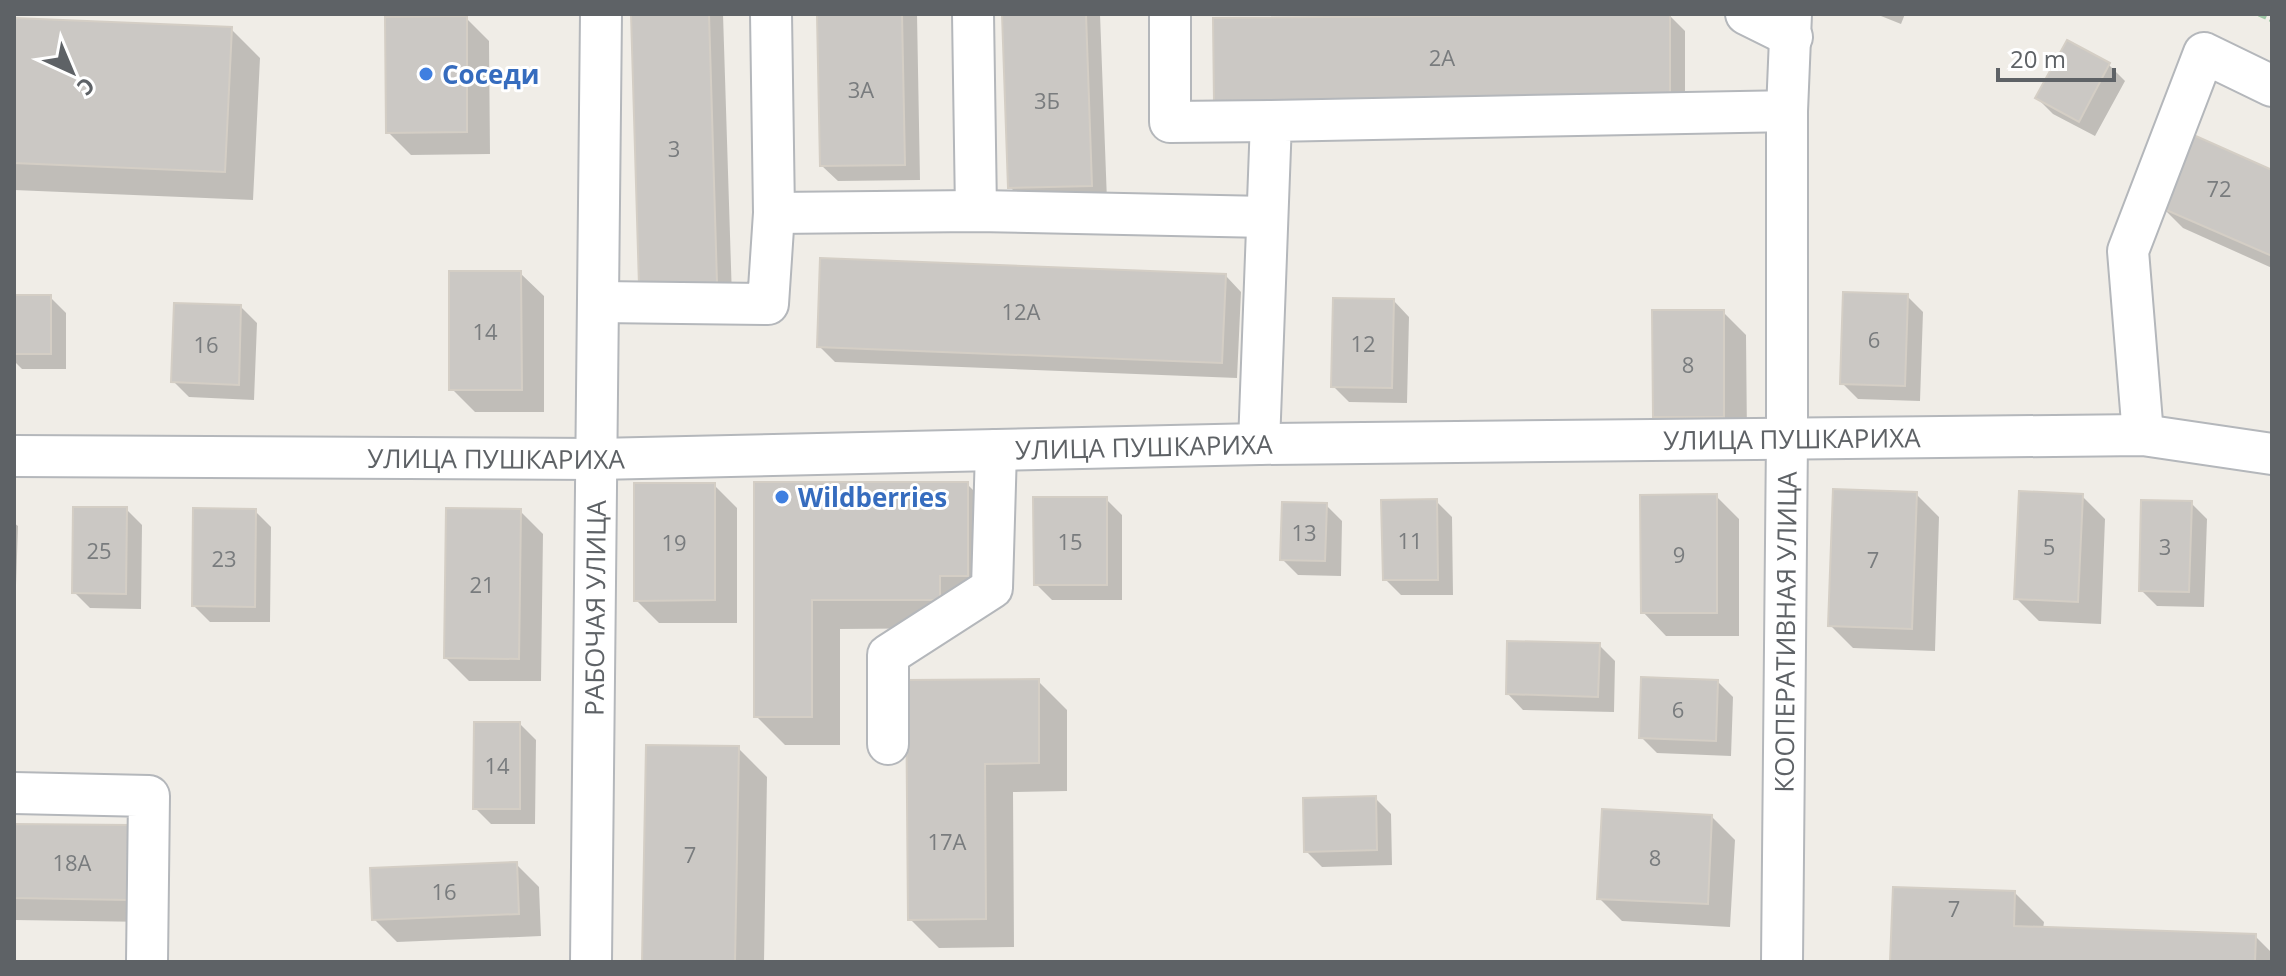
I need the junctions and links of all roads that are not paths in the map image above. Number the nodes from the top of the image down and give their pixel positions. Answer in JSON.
{"nodes":[{"id":1,"x":601,"y":14,"type":"edge"},
{"id":2,"x":771,"y":14,"type":"edge"},
{"id":3,"x":973,"y":14,"type":"edge"},
{"id":4,"x":1170,"y":14,"type":"edge"},
{"id":5,"x":1746,"y":14,"type":"edge"},
{"id":6,"x":1792,"y":26,"type":"edge"},
{"id":7,"x":2272,"y":86,"type":"edge"},
{"id":8,"x":1787,"y":111,"type":"junction"},
{"id":9,"x":1271,"y":121,"type":"junction"},
{"id":10,"x":976,"y":211,"type":"junction"},
{"id":11,"x":774,"y":213,"type":"junction"},
{"id":12,"x":1267,"y":217,"type":"junction"},
{"id":13,"x":599,"y":302,"type":"junction"},
{"id":14,"x":2143,"y":435,"type":"junction"},
{"id":15,"x":1787,"y":438,"type":"junction"},
{"id":16,"x":1259,"y":444,"type":"junction"},
{"id":17,"x":996,"y":450,"type":"junction"},
{"id":18,"x":2272,"y":454,"type":"edge"},
{"id":19,"x":14,"y":456,"type":"edge"},
{"id":20,"x":597,"y":459,"type":"junction"},
{"id":21,"x":888,"y":744,"type":"dead end"},
{"id":22,"x":14,"y":793,"type":"edge"},
{"id":23,"x":147,"y":962,"type":"edge"},
{"id":24,"x":591,"y":962,"type":"edge"},
{"id":25,"x":1782,"y":962,"type":"edge"}],
"edges":[{"from":1,"to":13,"type":"street","name":"РАБОЧАЯ УЛИЦА"},
{"from":2,"to":11,"type":"street"},
{"from":3,"to":10,"type":"street"},
{"from":4,"to":9,"type":"street"},
{"from":5,"to":6,"type":"street"},
{"from":6,"to":8,"type":"street","name":"КООПЕРАТИВНАЯ УЛИЦА"},
{"from":7,"to":14,"type":"street"},
{"from":8,"to":9,"type":"street"},
{"from":8,"to":15,"type":"street","name":"КООПЕРАТИВНАЯ УЛИЦА"},
{"from":9,"to":12,"type":"street"},
{"from":10,"to":11,"type":"street"},
{"from":10,"to":12,"type":"street"},
{"from":11,"to":13,"type":"street"},
{"from":12,"to":16,"type":"street"},
{"from":13,"to":20,"type":"street","name":"РАБОЧАЯ УЛИЦА"},
{"from":14,"to":15,"type":"street","name":"УЛИЦА ПУШКАРИХА"},
{"from":14,"to":18,"type":"street","name":"УЛИЦА ПУШКАРИХА"},
{"from":15,"to":16,"type":"street","name":"УЛИЦА ПУШКАРИХА"},
{"from":15,"to":25,"type":"street","name":"КООПЕРАТИВНАЯ УЛИЦА"},
{"from":16,"to":17,"type":"street","name":"УЛИЦА ПУШКАРИХА"},
{"from":17,"to":20,"type":"street","name":"УЛИЦА ПУШКАРИХА"},
{"from":17,"to":21,"type":"street"},
{"from":19,"to":20,"type":"street","name":"УЛИЦА ПУШКАРИХА"},
{"from":20,"to":24,"type":"street","name":"РАБОЧАЯ УЛИЦА"},
{"from":22,"to":23,"type":"street"}]}
